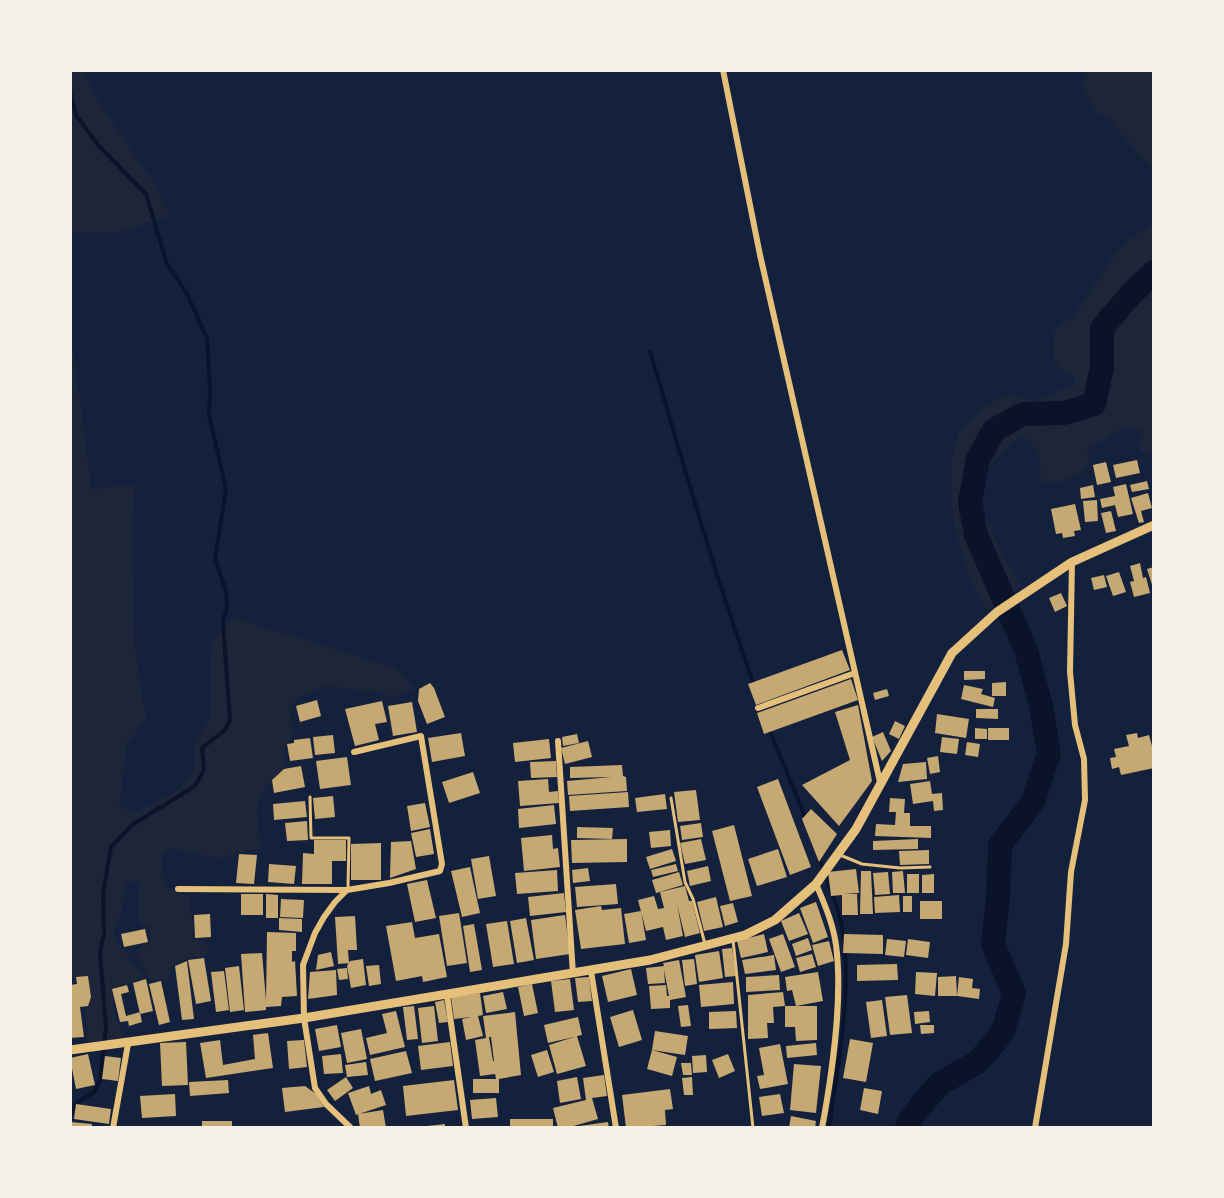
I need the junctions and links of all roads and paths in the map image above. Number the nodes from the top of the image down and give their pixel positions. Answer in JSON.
{"nodes":[{"id":1,"x":723,"y":70,"type":"edge"},
{"id":2,"x":1154,"y":525,"type":"edge"},
{"id":3,"x":1072,"y":562,"type":"junction"},
{"id":4,"x":855,"y":673,"type":"junction"},
{"id":5,"x":758,"y":708,"type":"dead end"},
{"id":6,"x":558,"y":741,"type":"dead end"},
{"id":7,"x":354,"y":752,"type":"dead end"},
{"id":8,"x":880,"y":782,"type":"junction"},
{"id":9,"x":310,"y":797,"type":"dead end"},
{"id":10,"x":671,"y":798,"type":"dead end"},
{"id":11,"x":838,"y":854,"type":"junction"},
{"id":12,"x":930,"y":867,"type":"dead end"},
{"id":13,"x":818,"y":881,"type":"junction"},
{"id":14,"x":178,"y":889,"type":"dead end"},
{"id":15,"x":347,"y":890,"type":"junction"},
{"id":16,"x":733,"y":938,"type":"junction"},
{"id":17,"x":706,"y":946,"type":"junction"},
{"id":18,"x":591,"y":971,"type":"junction"},
{"id":19,"x":573,"y":974,"type":"junction"},
{"id":20,"x":447,"y":995,"type":"junction"},
{"id":21,"x":304,"y":1018,"type":"junction"},
{"id":22,"x":128,"y":1044,"type":"junction"},
{"id":23,"x":70,"y":1050,"type":"edge"},
{"id":24,"x":113,"y":1128,"type":"edge"},
{"id":25,"x":351,"y":1128,"type":"edge"},
{"id":26,"x":466,"y":1128,"type":"edge"},
{"id":27,"x":616,"y":1128,"type":"edge"},
{"id":28,"x":753,"y":1128,"type":"edge"},
{"id":29,"x":822,"y":1128,"type":"edge"},
{"id":30,"x":1035,"y":1128,"type":"edge"}],
"edges":[{"from":1,"to":4,"type":"street"},
{"from":2,"to":3,"type":"main road"},
{"from":3,"to":8,"type":"main road"},
{"from":3,"to":30,"type":"street"},
{"from":4,"to":5,"type":"street"},
{"from":4,"to":8,"type":"street"},
{"from":6,"to":19,"type":"street"},
{"from":7,"to":15,"type":"street"},
{"from":8,"to":11,"type":"main road"},
{"from":9,"to":15,"type":"lane"},
{"from":10,"to":17,"type":"lane"},
{"from":11,"to":12,"type":"lane"},
{"from":11,"to":13,"type":"main road"},
{"from":13,"to":16,"type":"main road"},
{"from":13,"to":29,"type":"street"},
{"from":14,"to":15,"type":"street"},
{"from":15,"to":21,"type":"street"},
{"from":16,"to":17,"type":"main road"},
{"from":16,"to":28,"type":"lane"},
{"from":17,"to":18,"type":"main road"},
{"from":18,"to":19,"type":"main road"},
{"from":18,"to":27,"type":"street"},
{"from":19,"to":20,"type":"main road"},
{"from":20,"to":21,"type":"main road"},
{"from":20,"to":26,"type":"street"},
{"from":21,"to":22,"type":"main road"},
{"from":21,"to":25,"type":"street"},
{"from":22,"to":23,"type":"main road"},
{"from":22,"to":24,"type":"street"}]}
